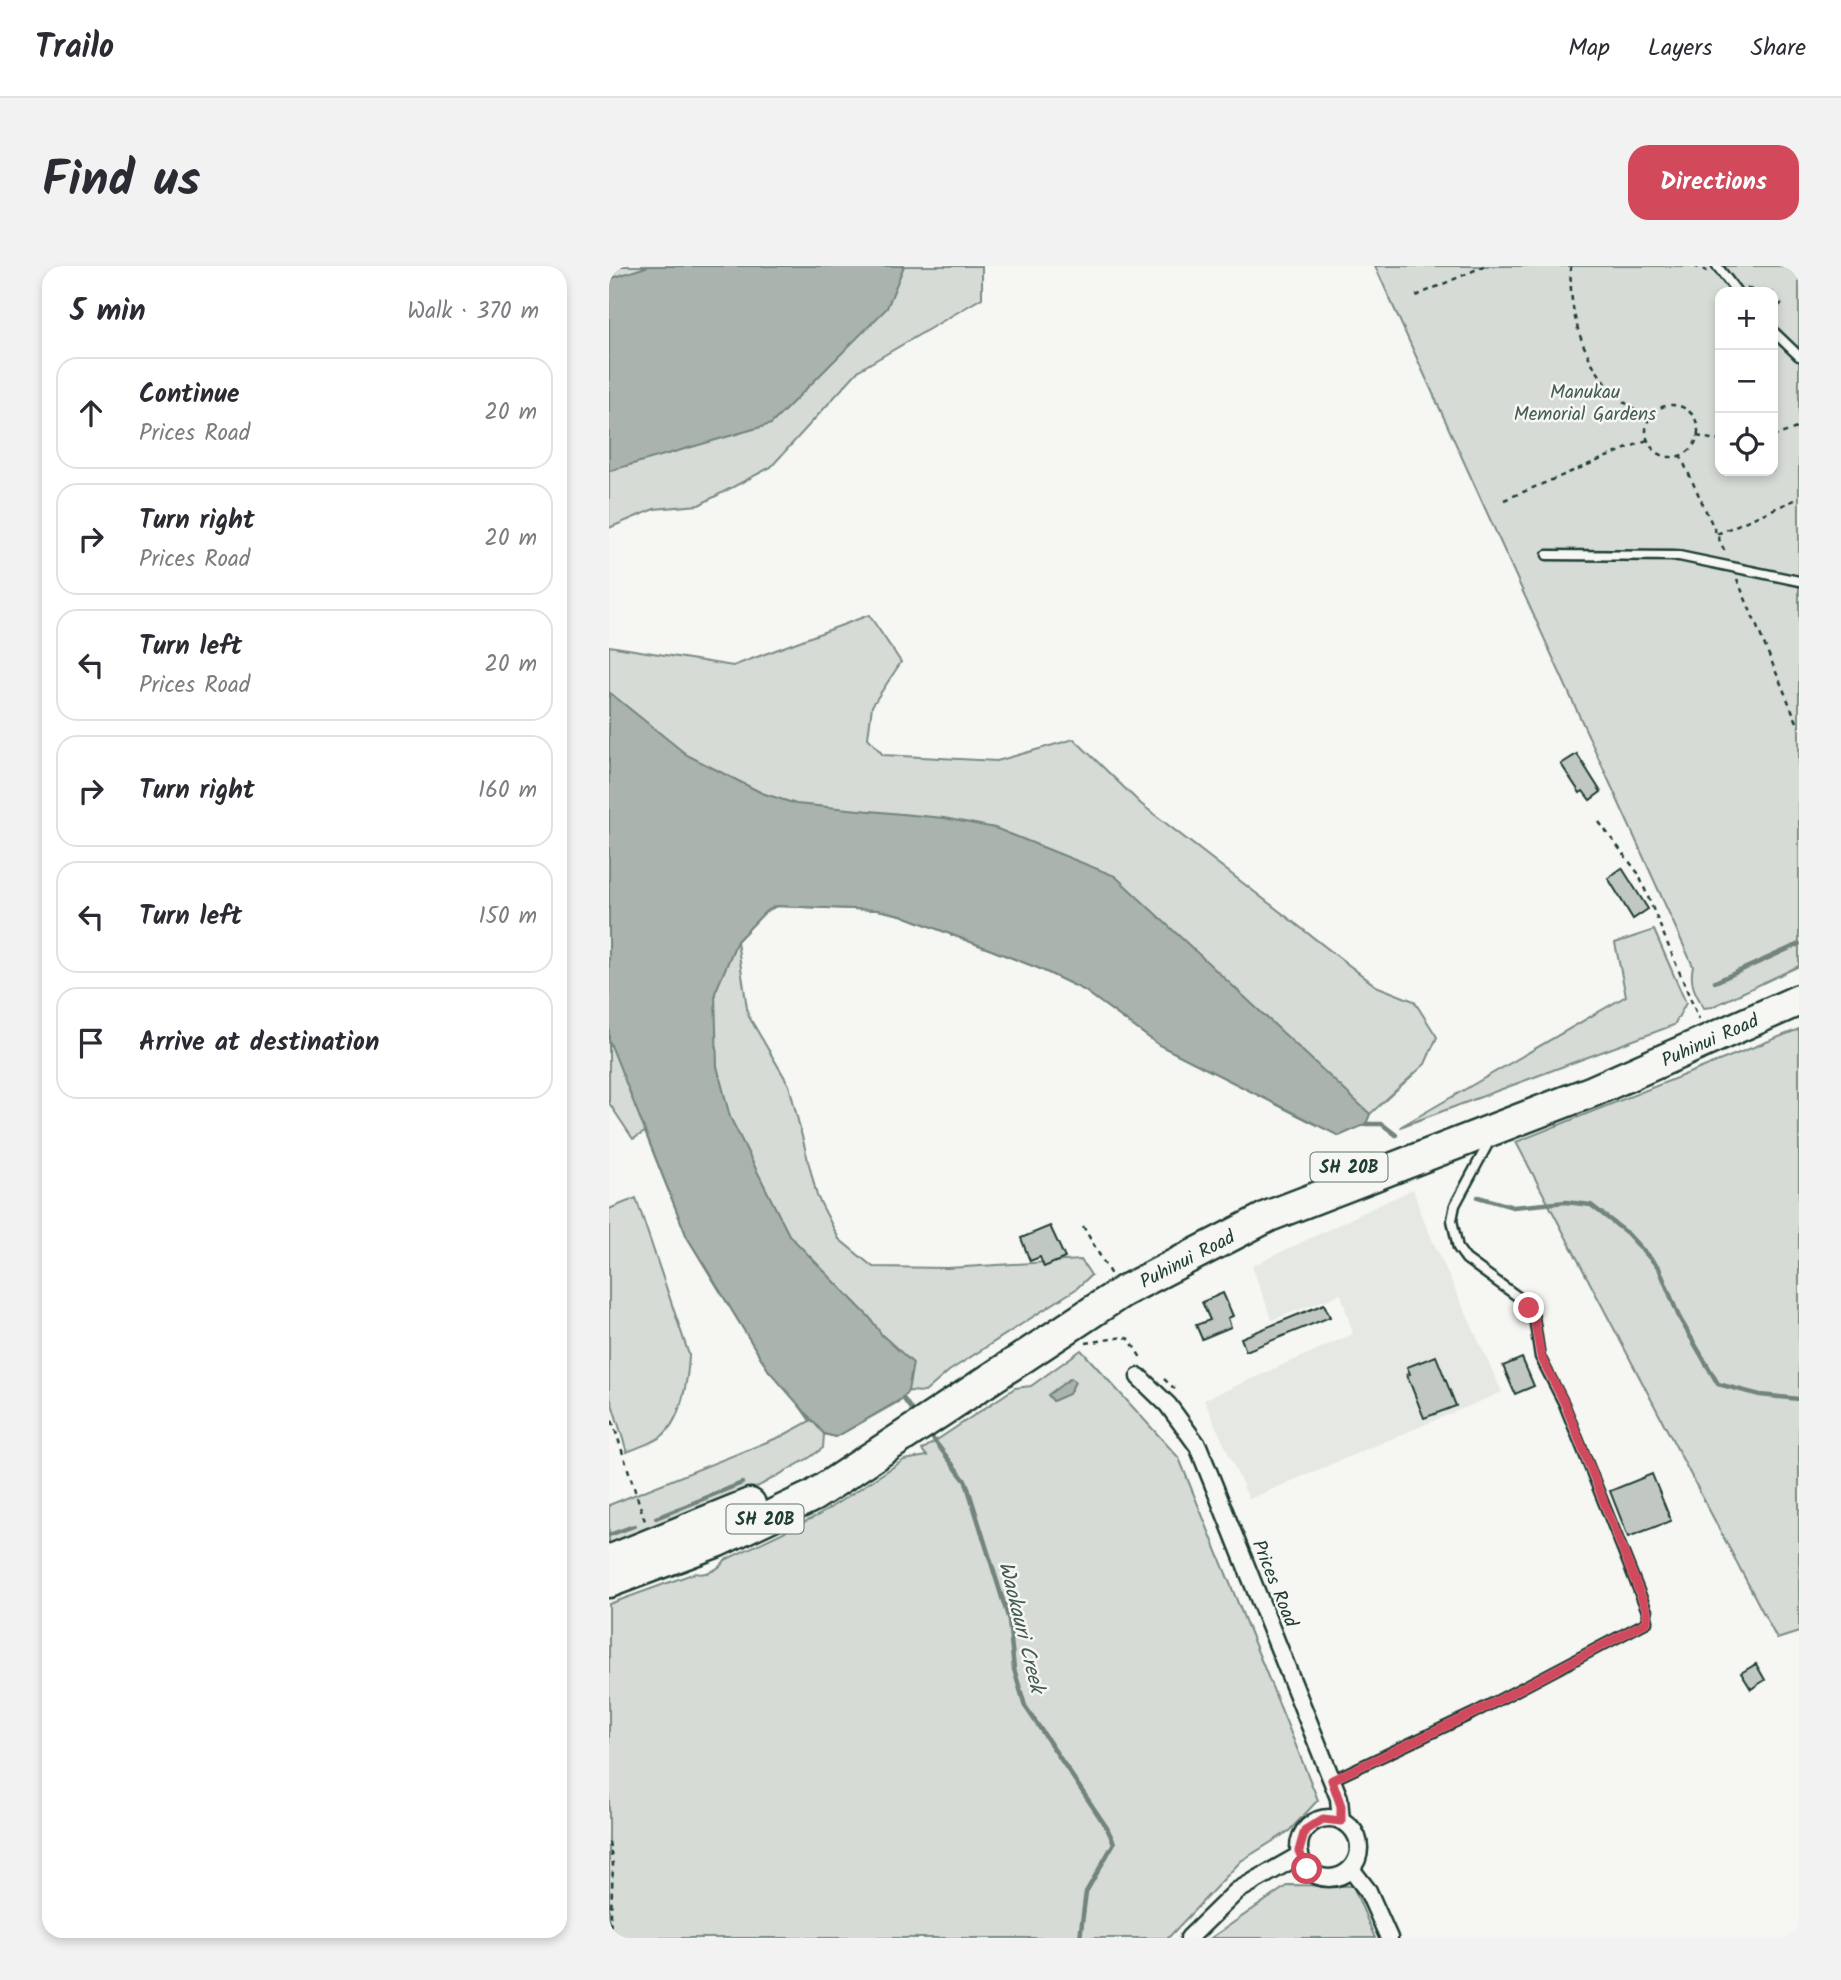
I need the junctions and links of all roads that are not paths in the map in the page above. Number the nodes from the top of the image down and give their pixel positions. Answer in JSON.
{"nodes":[{"id":1,"x":1713,"y":269,"type":"edge"},
{"id":2,"x":1732,"y":287,"type":"edge"},
{"id":3,"x":1778,"y":336,"type":"edge"},
{"id":4,"x":1799,"y":356,"type":"edge"},
{"id":5,"x":1547,"y":555,"type":"dead end"},
{"id":6,"x":1799,"y":581,"type":"edge"},
{"id":7,"x":1799,"y":983,"type":"edge"},
{"id":8,"x":1799,"y":1000,"type":"edge"},
{"id":9,"x":1506,"y":1123,"type":"junction"},
{"id":10,"x":1142,"y":1370,"type":"road end"},
{"id":11,"x":918,"y":1419,"type":"junction"},
{"id":12,"x":609,"y":1561,"type":"edge"},
{"id":13,"x":609,"y":1583,"type":"edge"},
{"id":14,"x":1332,"y":1780,"type":"junction"},
{"id":15,"x":1341,"y":1821,"type":"junction"},
{"id":16,"x":1300,"y":1855,"type":"junction"},
{"id":17,"x":1351,"y":1869,"type":"junction"},
{"id":18,"x":1189,"y":1938,"type":"edge"},
{"id":19,"x":1389,"y":1938,"type":"edge"}],
"edges":[{"from":1,"to":2,"type":"lane"},
{"from":3,"to":4,"type":"lane"},
{"from":5,"to":6,"type":"lane"},
{"from":7,"to":11,"type":"highway","name":"Puhinui Road","number":"SH 20B"},
{"from":8,"to":9,"type":"highway","name":"Puhinui Road","number":"SH 20B"},
{"from":9,"to":11,"type":"highway","name":"Puhinui Road","number":"SH 20B"},
{"from":9,"to":14,"type":"lane"},
{"from":10,"to":14,"type":"street","name":"Prices Road"},
{"from":11,"to":12,"type":"highway","name":"Puhinui Road","number":"SH 20B"},
{"from":11,"to":13,"type":"highway","name":"Puhinui Road","number":"SH 20B"},
{"from":14,"to":15,"type":"street","name":"Prices Road"},
{"from":15,"to":16,"type":"street"},
{"from":15,"to":17,"type":"street","name":"Prices Road"},
{"from":16,"to":17,"type":"street"},
{"from":16,"to":18,"type":"street"},
{"from":17,"to":19,"type":"street"}]}
